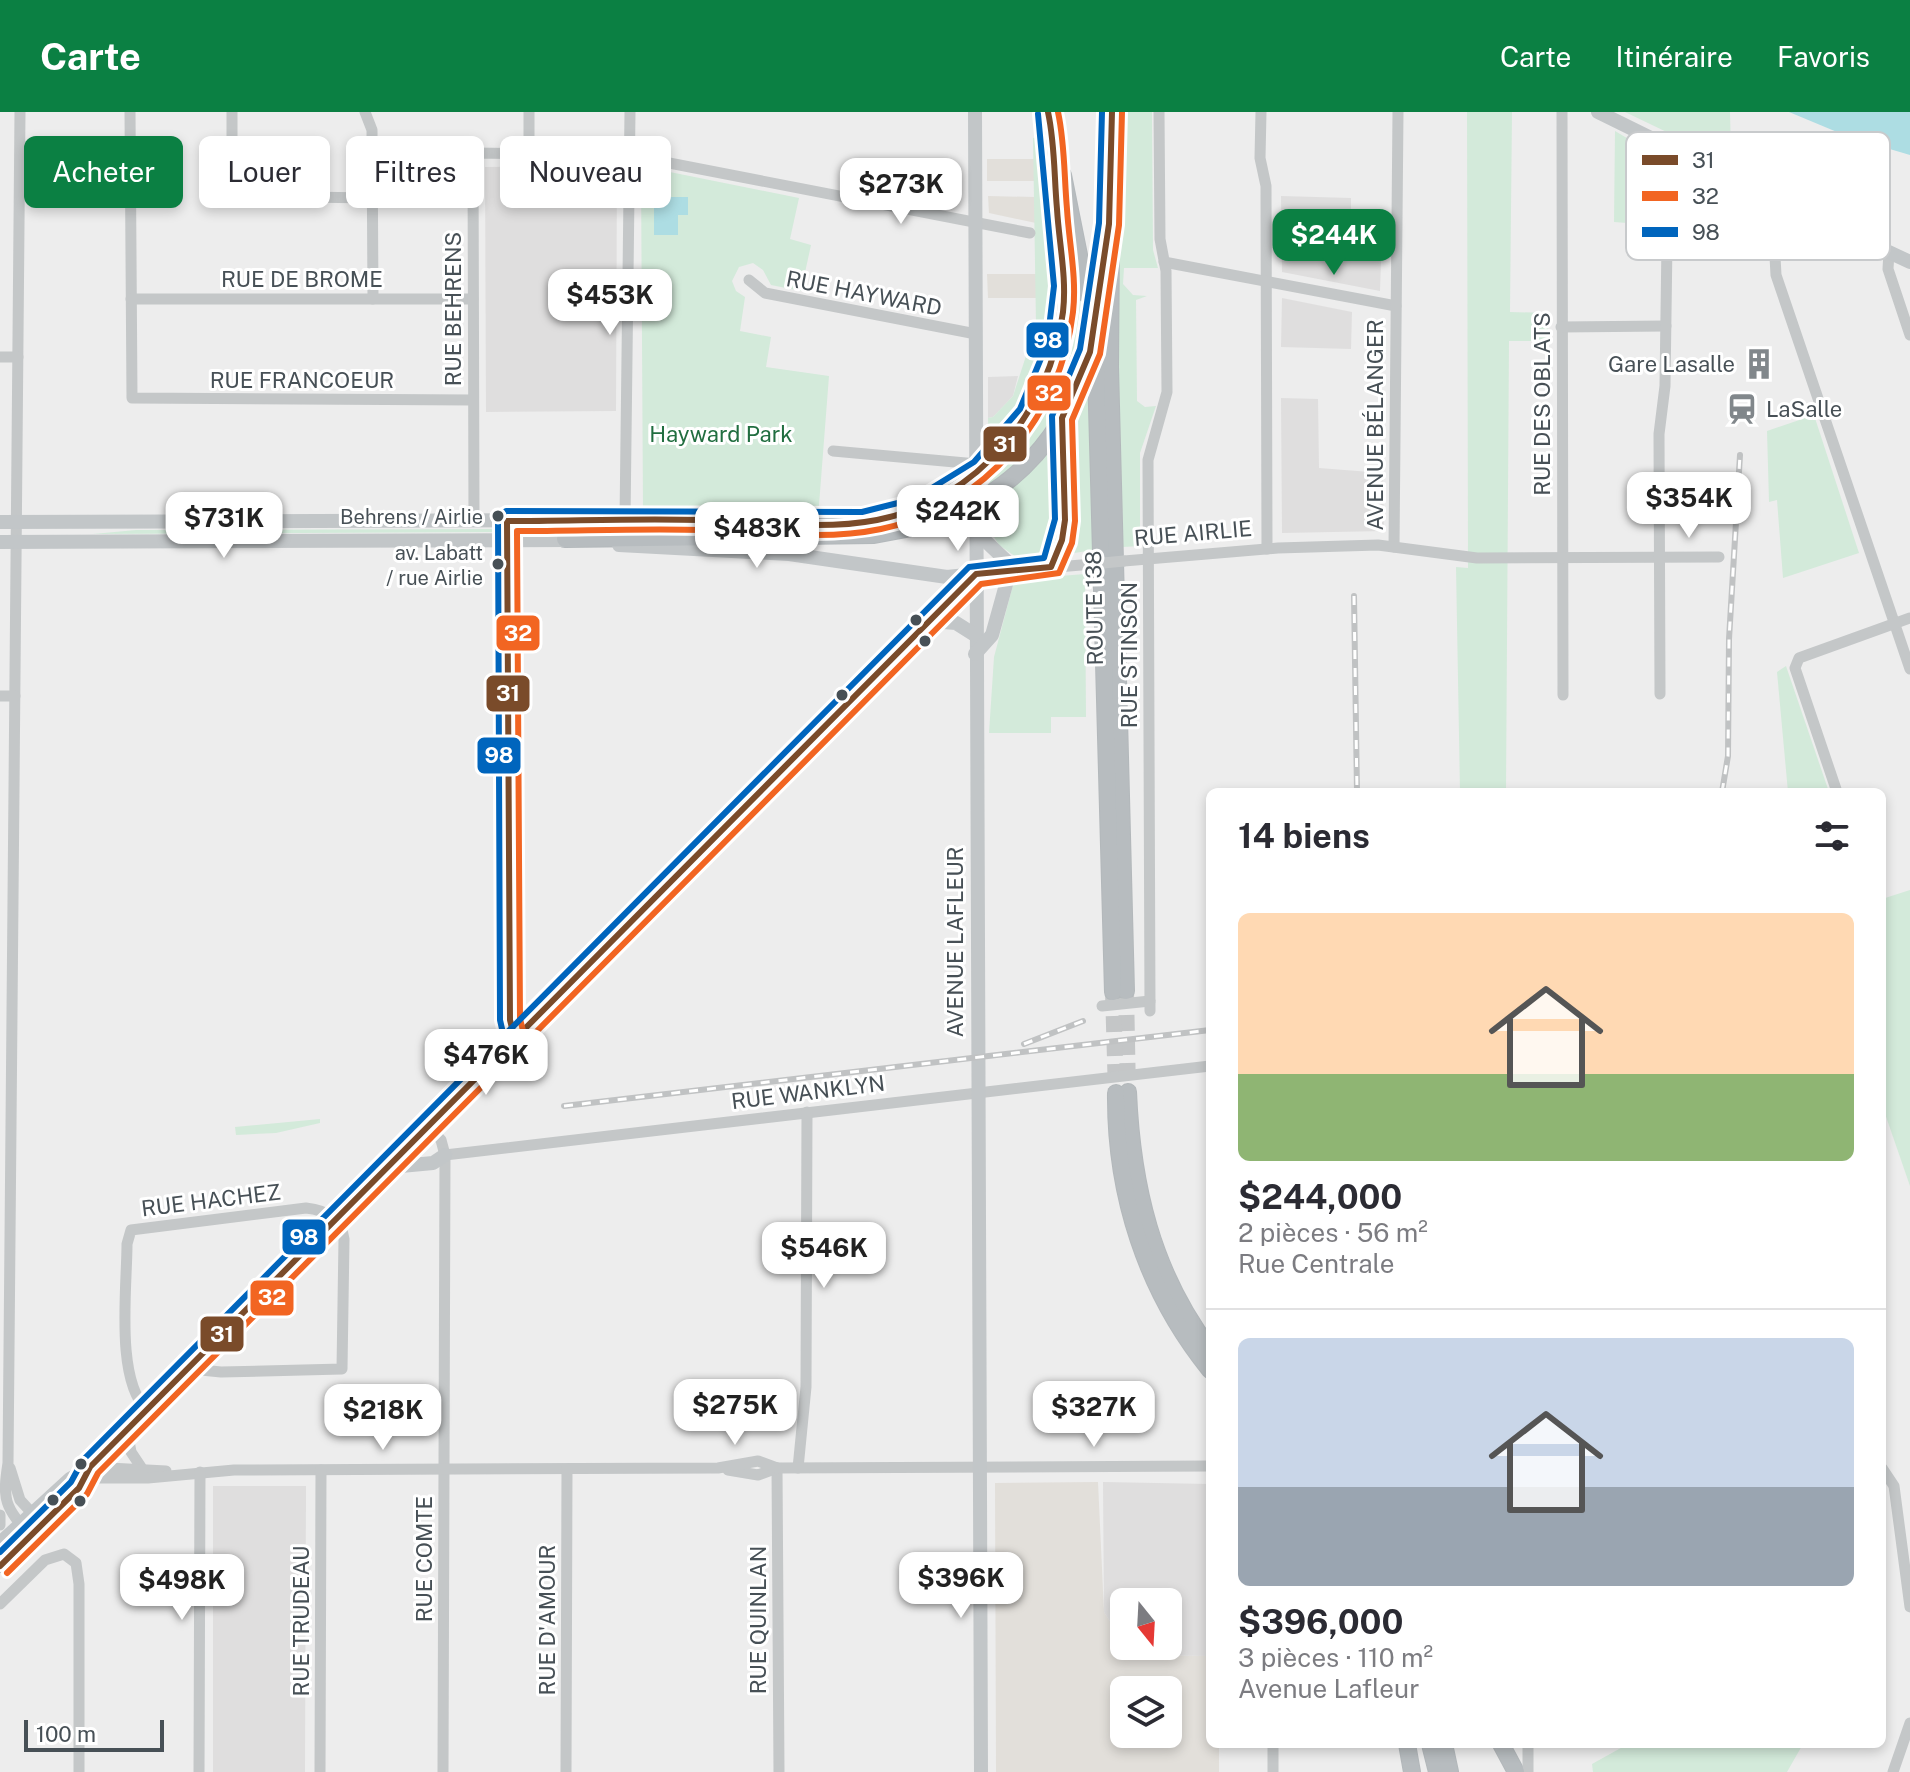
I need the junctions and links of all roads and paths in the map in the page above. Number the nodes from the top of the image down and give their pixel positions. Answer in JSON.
{"nodes":[{"id":1,"x":20,"y":112,"type":"edge"},
{"id":2,"x":130,"y":112,"type":"edge"},
{"id":3,"x":232,"y":112,"type":"edge"},
{"id":4,"x":365,"y":112,"type":"edge"},
{"id":5,"x":529,"y":112,"type":"edge"},
{"id":6,"x":630,"y":112,"type":"edge"},
{"id":7,"x":975,"y":112,"type":"edge"},
{"id":8,"x":1048,"y":112,"type":"edge"},
{"id":9,"x":1112,"y":112,"type":"edge"},
{"id":10,"x":1159,"y":112,"type":"edge"},
{"id":11,"x":1261,"y":112,"type":"edge"},
{"id":12,"x":1398,"y":112,"type":"edge"},
{"id":13,"x":1562,"y":112,"type":"edge"},
{"id":14,"x":1598,"y":112,"type":"edge"},
{"id":15,"x":1637,"y":132,"type":"edge"},
{"id":16,"x":372,"y":136,"type":"edge"},
{"id":17,"x":529,"y":136,"type":"edge"},
{"id":18,"x":629,"y":136,"type":"edge"},
{"id":19,"x":1055,"y":138,"type":"junction"},
{"id":20,"x":500,"y":153,"type":"edge"},
{"id":21,"x":671,"y":163,"type":"edge"},
{"id":22,"x":346,"y":198,"type":"edge"},
{"id":23,"x":372,"y":208,"type":"edge"},
{"id":24,"x":628,"y":208,"type":"edge"},
{"id":25,"x":975,"y":223,"type":"junction"},
{"id":26,"x":1109,"y":224,"type":"junction"},
{"id":27,"x":1030,"y":233,"type":"dead end"},
{"id":28,"x":1890,"y":252,"type":"edge"},
{"id":29,"x":1667,"y":260,"type":"edge"},
{"id":30,"x":1775,"y":260,"type":"edge"},
{"id":31,"x":1889,"y":260,"type":"edge"},
{"id":32,"x":1164,"y":262,"type":"junction"},
{"id":33,"x":1910,"y":262,"type":"edge"},
{"id":34,"x":749,"y":280,"type":"dead end"},
{"id":35,"x":1267,"y":281,"type":"junction"},
{"id":36,"x":1087,"y":295,"type":"dead end"},
{"id":37,"x":131,"y":299,"type":"junction"},
{"id":38,"x":373,"y":299,"type":"junction"},
{"id":39,"x":473,"y":299,"type":"junction"},
{"id":40,"x":1396,"y":306,"type":"junction"},
{"id":41,"x":1666,"y":326,"type":"junction"},
{"id":42,"x":1561,"y":327,"type":"junction"},
{"id":43,"x":976,"y":334,"type":"junction"},
{"id":44,"x":1910,"y":335,"type":"edge"},
{"id":45,"x":0,"y":357,"type":"edge"},
{"id":46,"x":18,"y":357,"type":"junction"},
{"id":47,"x":1096,"y":370,"type":"dead end"},
{"id":48,"x":473,"y":400,"type":"junction"},
{"id":49,"x":833,"y":451,"type":"dead end"},
{"id":50,"x":994,"y":457,"type":"tunnel mouth"},
{"id":51,"x":977,"y":464,"type":"junction"},
{"id":52,"x":959,"y":485,"type":"tunnel mouth"},
{"id":53,"x":994,"y":491,"type":"tunnel mouth"},
{"id":54,"x":959,"y":512,"type":"tunnel mouth"},
{"id":55,"x":625,"y":520,"type":"junction"},
{"id":56,"x":474,"y":521,"type":"junction"},
{"id":57,"x":507,"y":521,"type":"junction"},
{"id":58,"x":0,"y":522,"type":"edge"},
{"id":59,"x":16,"y":522,"type":"junction"},
{"id":60,"x":977,"y":533,"type":"junction"},
{"id":61,"x":565,"y":539,"type":"junction"},
{"id":62,"x":507,"y":540,"type":"junction"},
{"id":63,"x":0,"y":542,"type":"edge"},
{"id":64,"x":16,"y":542,"type":"junction"},
{"id":65,"x":1394,"y":547,"type":"junction"},
{"id":66,"x":1267,"y":549,"type":"junction"},
{"id":67,"x":1563,"y":557,"type":"junction"},
{"id":68,"x":1660,"y":557,"type":"junction"},
{"id":69,"x":1719,"y":557,"type":"dead end"},
{"id":70,"x":1149,"y":559,"type":"junction"},
{"id":71,"x":1016,"y":570,"type":"junction"},
{"id":72,"x":976,"y":574,"type":"junction"},
{"id":73,"x":1910,"y":618,"type":"edge"},
{"id":74,"x":931,"y":621,"type":"junction"},
{"id":75,"x":1895,"y":624,"type":"junction"},
{"id":76,"x":975,"y":635,"type":"junction"},
{"id":77,"x":975,"y":654,"type":"junction"},
{"id":78,"x":1910,"y":669,"type":"edge"},
{"id":79,"x":1660,"y":694,"type":"dead end"},
{"id":80,"x":1563,"y":695,"type":"dead end"},
{"id":81,"x":0,"y":696,"type":"edge"},
{"id":82,"x":15,"y":696,"type":"junction"},
{"id":83,"x":1836,"y":788,"type":"edge"},
{"id":84,"x":1102,"y":1006,"type":"dead end"},
{"id":85,"x":515,"y":1040,"type":"junction"},
{"id":86,"x":1206,"y":1066,"type":"edge"},
{"id":87,"x":978,"y":1093,"type":"junction"},
{"id":88,"x":807,"y":1112,"type":"junction"},
{"id":89,"x":429,"y":1127,"type":"junction"},
{"id":90,"x":445,"y":1155,"type":"junction"},
{"id":91,"x":390,"y":1167,"type":"junction"},
{"id":92,"x":336,"y":1220,"type":"junction"},
{"id":93,"x":1206,"y":1343,"type":"edge"},
{"id":94,"x":193,"y":1364,"type":"junction"},
{"id":95,"x":1206,"y":1364,"type":"edge"},
{"id":96,"x":4,"y":1399,"type":"edge"},
{"id":97,"x":147,"y":1410,"type":"junction"},
{"id":98,"x":127,"y":1430,"type":"junction"},
{"id":99,"x":8,"y":1463,"type":"junction"},
{"id":100,"x":1206,"y":1466,"type":"edge"},
{"id":101,"x":141,"y":1467,"type":"junction"},
{"id":102,"x":979,"y":1467,"type":"junction"},
{"id":103,"x":777,"y":1468,"type":"junction"},
{"id":104,"x":798,"y":1468,"type":"junction"},
{"id":105,"x":567,"y":1469,"type":"junction"},
{"id":106,"x":321,"y":1470,"type":"junction"},
{"id":107,"x":444,"y":1470,"type":"junction"},
{"id":108,"x":87,"y":1472,"type":"junction"},
{"id":109,"x":200,"y":1472,"type":"junction"},
{"id":110,"x":175,"y":1473,"type":"junction"},
{"id":111,"x":1886,"y":1474,"type":"edge"},
{"id":112,"x":2,"y":1499,"type":"edge"},
{"id":113,"x":0,"y":1515,"type":"edge"},
{"id":114,"x":0,"y":1525,"type":"edge"},
{"id":115,"x":32,"y":1525,"type":"junction"},
{"id":116,"x":0,"y":1543,"type":"edge"},
{"id":117,"x":0,"y":1566,"type":"edge"},
{"id":118,"x":0,"y":1604,"type":"edge"},
{"id":119,"x":1910,"y":1607,"type":"edge"},
{"id":120,"x":1910,"y":1723,"type":"edge"},
{"id":121,"x":1273,"y":1748,"type":"edge"},
{"id":122,"x":1408,"y":1748,"type":"edge"},
{"id":123,"x":1431,"y":1748,"type":"edge"},
{"id":124,"x":1445,"y":1748,"type":"edge"},
{"id":125,"x":1503,"y":1748,"type":"edge"},
{"id":126,"x":1528,"y":1748,"type":"edge"},
{"id":127,"x":79,"y":1772,"type":"edge"},
{"id":128,"x":199,"y":1772,"type":"edge"},
{"id":129,"x":320,"y":1772,"type":"edge"},
{"id":130,"x":443,"y":1772,"type":"edge"},
{"id":131,"x":566,"y":1772,"type":"edge"},
{"id":132,"x":779,"y":1772,"type":"edge"},
{"id":133,"x":981,"y":1772,"type":"edge"},
{"id":134,"x":1273,"y":1772,"type":"edge"},
{"id":135,"x":1412,"y":1772,"type":"edge"},
{"id":136,"x":1437,"y":1772,"type":"edge"},
{"id":137,"x":1450,"y":1772,"type":"edge"},
{"id":138,"x":1516,"y":1772,"type":"edge"},
{"id":139,"x":1528,"y":1772,"type":"edge"},
{"id":140,"x":1893,"y":1772,"type":"edge"}],
"edges":[{"from":1,"to":46,"type":"street"},
{"from":2,"to":37,"type":"street"},
{"from":3,"to":22,"type":"street"},
{"from":4,"to":16,"type":"street"},
{"from":5,"to":17,"type":"street"},
{"from":6,"to":18,"type":"street"},
{"from":7,"to":25,"type":"main road","name":"AVENUE LAFLEUR"},
{"from":8,"to":19,"type":"highway"},
{"from":9,"to":26,"type":"highway"},
{"from":10,"to":32,"type":"street","name":"RUE STINSON"},
{"from":11,"to":35,"type":"street"},
{"from":12,"to":40,"type":"street","name":"AVENUE BÉLANGER"},
{"from":13,"to":42,"type":"street","name":"RUE DES OBLATS"},
{"from":14,"to":15,"type":"main road"},
{"from":19,"to":36,"type":"highway"},
{"from":19,"to":50,"type":"highway"},
{"from":20,"to":39,"type":"street","name":"RUE BEHRENS"},
{"from":21,"to":25,"type":"street"},
{"from":23,"to":38,"type":"street"},
{"from":24,"to":55,"type":"street"},
{"from":25,"to":27,"type":"street"},
{"from":25,"to":43,"type":"main road","name":"AVENUE LAFLEUR"},
{"from":26,"to":47,"type":"highway","name":"ROUTE 138"},
{"from":26,"to":53,"type":"highway"},
{"from":28,"to":33,"type":"main road"},
{"from":29,"to":41,"type":"street"},
{"from":30,"to":75,"type":"street"},
{"from":31,"to":44,"type":"street"},
{"from":32,"to":35,"type":"street"},
{"from":32,"to":70,"type":"street","name":"RUE STINSON"},
{"from":34,"to":43,"type":"street","name":"RUE HAYWARD"},
{"from":35,"to":40,"type":"street"},
{"from":35,"to":66,"type":"street"},
{"from":37,"to":38,"type":"street","name":"RUE DE BROME"},
{"from":37,"to":48,"type":"street","name":"RUE FRANCOEUR"},
{"from":38,"to":39,"type":"street","name":"RUE DE BROME"},
{"from":39,"to":48,"type":"street","name":"RUE BEHRENS"},
{"from":40,"to":65,"type":"street","name":"AVENUE BÉLANGER"},
{"from":41,"to":42,"type":"street"},
{"from":41,"to":68,"type":"street"},
{"from":42,"to":67,"type":"street","name":"RUE DES OBLATS"},
{"from":43,"to":51,"type":"main road","name":"AVENUE LAFLEUR"},
{"from":45,"to":46,"type":"street"},
{"from":46,"to":59,"type":"street"},
{"from":48,"to":56,"type":"street","name":"RUE BEHRENS"},
{"from":49,"to":51,"type":"street"},
{"from":51,"to":60,"type":"main road","name":"AVENUE LAFLEUR"},
{"from":52,"to":55,"type":"highway"},
{"from":54,"to":61,"type":"highway"},
{"from":55,"to":57,"type":"main road"},
{"from":56,"to":57,"type":"main road"},
{"from":56,"to":59,"type":"main road"},
{"from":57,"to":62,"type":"main road"},
{"from":58,"to":59,"type":"main road"},
{"from":59,"to":64,"type":"street"},
{"from":60,"to":71,"type":"main road"},
{"from":60,"to":72,"type":"main road","name":"AVENUE LAFLEUR"},
{"from":61,"to":62,"type":"main road","name":"RUE AIRLIE"},
{"from":61,"to":72,"type":"main road","name":"RUE AIRLIE"},
{"from":62,"to":64,"type":"main road","name":"RUE AIRLIE"},
{"from":62,"to":85,"type":"main road"},
{"from":63,"to":64,"type":"main road","name":"RUE AIRLIE"},
{"from":64,"to":82,"type":"street"},
{"from":65,"to":66,"type":"street","name":"RUE AIRLIE"},
{"from":65,"to":67,"type":"street","name":"RUE AIRLIE"},
{"from":66,"to":70,"type":"street","name":"RUE AIRLIE"},
{"from":67,"to":68,"type":"street","name":"RUE AIRLIE"},
{"from":67,"to":80,"type":"street","name":"RUE DES OBLATS"},
{"from":68,"to":69,"type":"street","name":"RUE AIRLIE"},
{"from":68,"to":79,"type":"street"},
{"from":70,"to":71,"type":"street","name":"RUE AIRLIE","bridge":true},
{"from":70,"to":84,"type":"street","name":"RUE STINSON"},
{"from":71,"to":72,"type":"street","name":"RUE AIRLIE"},
{"from":71,"to":77,"type":"main road"},
{"from":72,"to":74,"type":"main road"},
{"from":72,"to":76,"type":"main road","name":"AVENUE LAFLEUR"},
{"from":73,"to":75,"type":"street"},
{"from":74,"to":76,"type":"main road"},
{"from":74,"to":85,"type":"main road"},
{"from":75,"to":78,"type":"street"},
{"from":75,"to":83,"type":"street"},
{"from":76,"to":77,"type":"main road","name":"AVENUE LAFLEUR"},
{"from":77,"to":87,"type":"main road","name":"AVENUE LAFLEUR"},
{"from":81,"to":82,"type":"street"},
{"from":82,"to":96,"type":"street"},
{"from":85,"to":89,"type":"main road"},
{"from":86,"to":87,"type":"street","name":"RUE WANKLYN"},
{"from":87,"to":88,"type":"street","name":"RUE WANKLYN"},
{"from":87,"to":102,"type":"main road","name":"AVENUE LAFLEUR"},
{"from":88,"to":90,"type":"street","name":"RUE WANKLYN"},
{"from":88,"to":104,"type":"street"},
{"from":89,"to":90,"type":"street"},
{"from":89,"to":91,"type":"main road"},
{"from":90,"to":91,"type":"main road"},
{"from":90,"to":107,"type":"street","name":"RUE COMTE"},
{"from":91,"to":92,"type":"main road"},
{"from":92,"to":94,"type":"main road"},
{"from":92,"to":94,"type":"street"},
{"from":92,"to":97,"type":"street","name":"RUE HACHEZ"},
{"from":93,"to":95,"type":"highway"},
{"from":94,"to":97,"type":"main road"},
{"from":96,"to":99,"type":"street"},
{"from":97,"to":98,"type":"main road"},
{"from":98,"to":101,"type":"street"},
{"from":98,"to":108,"type":"main road"},
{"from":99,"to":112,"type":"street"},
{"from":99,"to":115,"type":"street"},
{"from":100,"to":102,"type":"street"},
{"from":101,"to":108,"type":"street"},
{"from":101,"to":110,"type":"street"},
{"from":102,"to":104,"type":"street"},
{"from":102,"to":133,"type":"main road","name":"AVENUE LAFLEUR"},
{"from":103,"to":104,"type":"street"},
{"from":103,"to":105,"type":"street"},
{"from":103,"to":132,"type":"street","name":"RUE QUINLAN"},
{"from":105,"to":107,"type":"street"},
{"from":105,"to":131,"type":"street","name":"RUE D'AMOUR"},
{"from":106,"to":107,"type":"street"},
{"from":106,"to":109,"type":"street"},
{"from":106,"to":129,"type":"street","name":"RUE TRUDEAU"},
{"from":107,"to":130,"type":"street","name":"RUE COMTE"},
{"from":108,"to":110,"type":"street"},
{"from":108,"to":115,"type":"main road"},
{"from":109,"to":110,"type":"street"},
{"from":109,"to":128,"type":"street"},
{"from":111,"to":119,"type":"street"},
{"from":112,"to":115,"type":"street"},
{"from":113,"to":114,"type":"street"},
{"from":115,"to":116,"type":"main road"},
{"from":115,"to":117,"type":"main road"},
{"from":118,"to":127,"type":"street"},
{"from":120,"to":140,"type":"street"},
{"from":121,"to":134,"type":"street"},
{"from":122,"to":135,"type":"highway"},
{"from":123,"to":136,"type":"highway"},
{"from":124,"to":137,"type":"highway"},
{"from":125,"to":138,"type":"highway"},
{"from":126,"to":139,"type":"street"}]}
